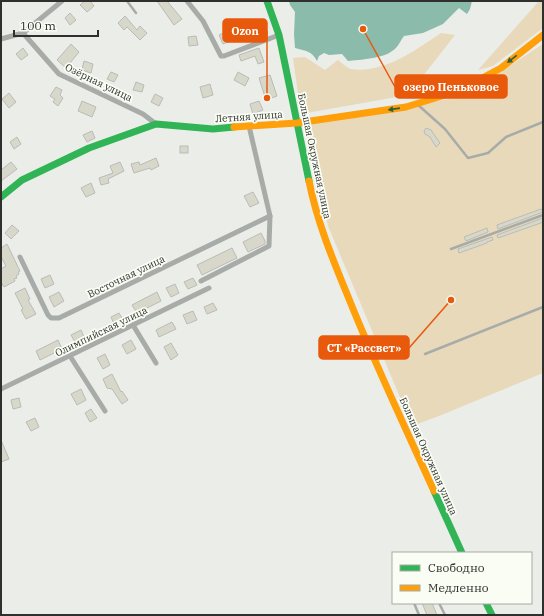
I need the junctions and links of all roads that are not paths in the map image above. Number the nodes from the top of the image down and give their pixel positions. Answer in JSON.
{"nodes":[{"id":1,"x":62,"y":1,"type":"edge"},
{"id":2,"x":127,"y":1,"type":"edge"},
{"id":3,"x":187,"y":1,"type":"edge"},
{"id":4,"x":267,"y":1,"type":"edge"},
{"id":5,"x":136,"y":13,"type":"dead end"},
{"id":6,"x":23,"y":33,"type":"junction"},
{"id":7,"x":279,"y":34,"type":"junction"},
{"id":8,"x":543,"y":35,"type":"edge"},
{"id":9,"x":1,"y":39,"type":"edge"},
{"id":10,"x":417,"y":104,"type":"junction"},
{"id":11,"x":543,"y":122,"type":"edge"},
{"id":12,"x":297,"y":123,"type":"junction"},
{"id":13,"x":156,"y":124,"type":"junction"},
{"id":14,"x":249,"y":126,"type":"junction"},
{"id":15,"x":1,"y":197,"type":"edge"},
{"id":16,"x":543,"y":215,"type":"edge"},
{"id":17,"x":270,"y":216,"type":"junction"},
{"id":18,"x":451,"y":249,"type":"dead end"},
{"id":19,"x":20,"y":257,"type":"dead end"},
{"id":20,"x":201,"y":281,"type":"dead end"},
{"id":21,"x":209,"y":288,"type":"dead end"},
{"id":22,"x":543,"y":307,"type":"edge"},
{"id":23,"x":133,"y":325,"type":"junction"},
{"id":24,"x":425,"y":354,"type":"dead end"},
{"id":25,"x":70,"y":356,"type":"junction"},
{"id":26,"x":156,"y":363,"type":"dead end"},
{"id":27,"x":1,"y":389,"type":"edge"},
{"id":28,"x":105,"y":411,"type":"dead end"},
{"id":29,"x":462,"y":552,"type":"edge"},
{"id":30,"x":414,"y":604,"type":"edge"},
{"id":31,"x":439,"y":604,"type":"edge"},
{"id":32,"x":486,"y":604,"type":"edge"},
{"id":33,"x":419,"y":615,"type":"edge"},
{"id":34,"x":444,"y":615,"type":"edge"},
{"id":35,"x":492,"y":615,"type":"edge"}],
"edges":[{"from":1,"to":6,"type":"street"},
{"from":2,"to":5,"type":"lane"},
{"from":3,"to":7,"type":"street"},
{"from":4,"to":7,"type":"main road","name":"Большая Окружная улица"},
{"from":6,"to":9,"type":"street"},
{"from":6,"to":13,"type":"street","name":"Озёрная улица"},
{"from":7,"to":12,"type":"main road","name":"Большая Окружная улица"},
{"from":8,"to":10,"type":"main road","name":"Летняя улица","one_way":true},
{"from":10,"to":11,"type":"lane"},
{"from":10,"to":12,"type":"main road","name":"Летняя улица","one_way":true},
{"from":12,"to":14,"type":"main road","name":"Летняя улица"},
{"from":12,"to":29,"type":"main road","name":"Большая Окружная улица"},
{"from":13,"to":14,"type":"main road","name":"Летняя улица"},
{"from":13,"to":15,"type":"main road","name":"Летняя улица"},
{"from":14,"to":17,"type":"street"},
{"from":16,"to":18,"type":"lane"},
{"from":17,"to":19,"type":"street","name":"Восточная улица"},
{"from":17,"to":20,"type":"street"},
{"from":21,"to":23,"type":"street","name":"Олимпийская улица"},
{"from":22,"to":24,"type":"lane"},
{"from":23,"to":25,"type":"street","name":"Олимпийская улица"},
{"from":23,"to":26,"type":"street"},
{"from":25,"to":27,"type":"street","name":"Олимпийская улица"},
{"from":25,"to":28,"type":"street"},
{"from":30,"to":33,"type":"lane"},
{"from":31,"to":34,"type":"lane"},
{"from":32,"to":35,"type":"main road"}]}
